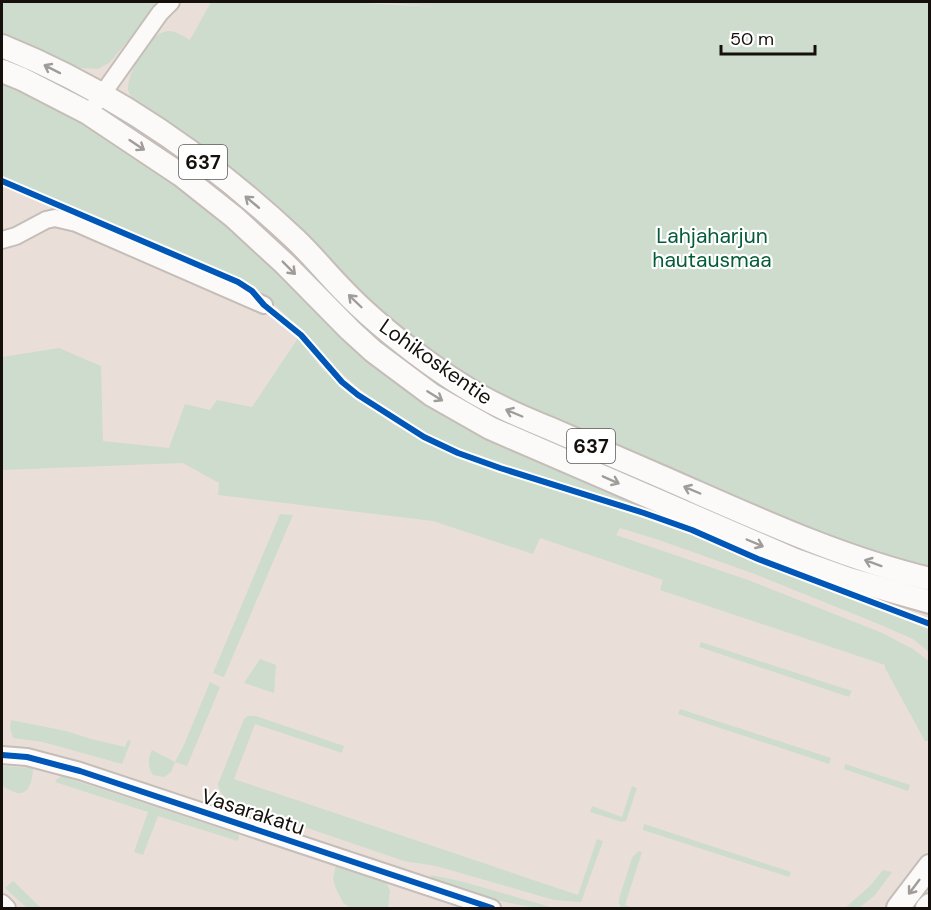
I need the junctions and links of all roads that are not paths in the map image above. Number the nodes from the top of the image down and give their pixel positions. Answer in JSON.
{"nodes":[{"id":1,"x":171,"y":2,"type":"edge"},
{"id":2,"x":2,"y":46,"type":"edge"},
{"id":3,"x":2,"y":71,"type":"edge"},
{"id":4,"x":101,"y":94,"type":"junction"},
{"id":5,"x":88,"y":113,"type":"junction"},
{"id":6,"x":2,"y":240,"type":"edge"},
{"id":7,"x":264,"y":305,"type":"dead end"},
{"id":8,"x":930,"y":579,"type":"edge"},
{"id":9,"x":930,"y":602,"type":"edge"},
{"id":10,"x":2,"y":755,"type":"edge"},
{"id":11,"x":930,"y":866,"type":"edge"},
{"id":12,"x":2,"y":903,"type":"edge"},
{"id":13,"x":7,"y":909,"type":"edge"},
{"id":14,"x":492,"y":909,"type":"edge"},
{"id":15,"x":898,"y":909,"type":"edge"}],
"edges":[{"from":1,"to":4,"type":"street"},
{"from":4,"to":2,"type":"main road","name":"Lohikoskentie","number":"637","one_way":true},
{"from":3,"to":5,"type":"main road","name":"Lohikoskentie","number":"637"},
{"from":4,"to":5,"type":"street"},
{"from":8,"to":4,"type":"main road","name":"Lohikoskentie","number":"637","one_way":true},
{"from":5,"to":9,"type":"main road","name":"Lohikoskentie","number":"637","one_way":true},
{"from":6,"to":7,"type":"street"},
{"from":10,"to":14,"type":"street","name":"Vasarakatu"},
{"from":11,"to":15,"type":"main road","one_way":true},
{"from":12,"to":13,"type":"street"}]}
